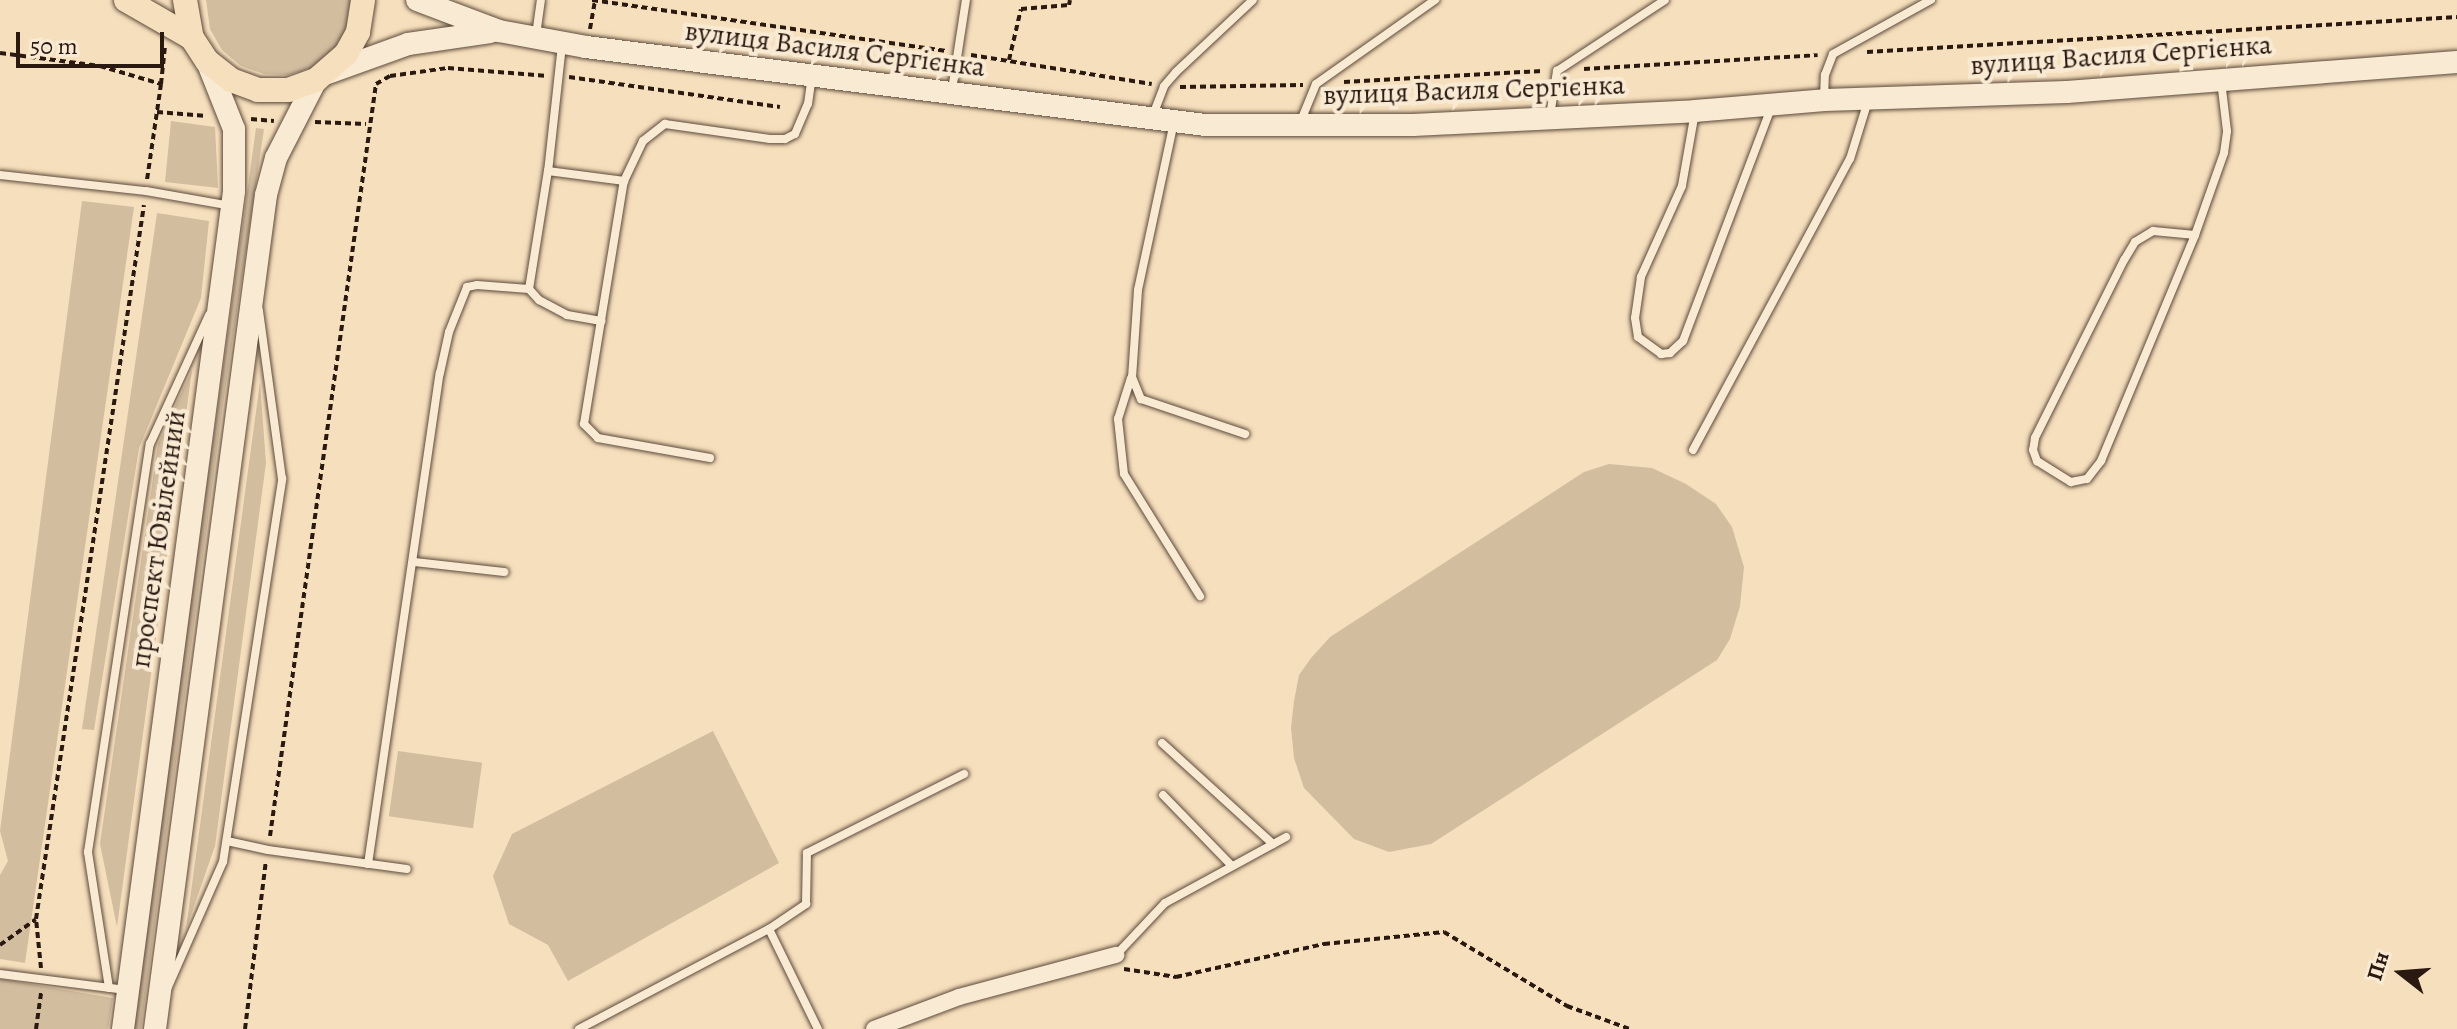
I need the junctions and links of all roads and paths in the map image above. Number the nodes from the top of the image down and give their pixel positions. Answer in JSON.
{"nodes":[{"id":1,"x":126,"y":0,"type":"edge"},
{"id":2,"x":185,"y":0,"type":"edge"},
{"id":3,"x":363,"y":0,"type":"edge"},
{"id":4,"x":417,"y":0,"type":"edge"},
{"id":5,"x":541,"y":0,"type":"edge"},
{"id":6,"x":592,"y":0,"type":"edge"},
{"id":7,"x":966,"y":0,"type":"edge"},
{"id":8,"x":1070,"y":0,"type":"edge"},
{"id":9,"x":1253,"y":0,"type":"edge"},
{"id":10,"x":1435,"y":0,"type":"edge"},
{"id":11,"x":1665,"y":0,"type":"edge"},
{"id":12,"x":1931,"y":0,"type":"edge"},
{"id":13,"x":2457,"y":17,"type":"edge"},
{"id":14,"x":499,"y":31,"type":"junction"},
{"id":15,"x":192,"y":38,"type":"junction"},
{"id":16,"x":536,"y":38,"type":"junction"},
{"id":17,"x":563,"y":43,"type":"junction"},
{"id":18,"x":0,"y":53,"type":"edge"},
{"id":19,"x":960,"y":53,"type":"junction"},
{"id":20,"x":1833,"y":54,"type":"junction"},
{"id":21,"x":1009,"y":60,"type":"junction"},
{"id":22,"x":207,"y":61,"type":"junction"},
{"id":23,"x":2457,"y":62,"type":"edge"},
{"id":24,"x":1557,"y":71,"type":"junction"},
{"id":25,"x":322,"y":76,"type":"junction"},
{"id":26,"x":558,"y":76,"type":"junction"},
{"id":27,"x":812,"y":76,"type":"junction"},
{"id":28,"x":2221,"y":80,"type":"junction"},
{"id":29,"x":1316,"y":84,"type":"junction"},
{"id":30,"x":1164,"y":86,"type":"junction"},
{"id":31,"x":951,"y":94,"type":"junction"},
{"id":32,"x":1869,"y":98,"type":"junction"},
{"id":33,"x":1825,"y":100,"type":"junction"},
{"id":34,"x":1772,"y":106,"type":"junction"},
{"id":35,"x":780,"y":107,"type":"dead end"},
{"id":36,"x":1695,"y":111,"type":"junction"},
{"id":37,"x":157,"y":112,"type":"junction"},
{"id":38,"x":1550,"y":116,"type":"junction"},
{"id":39,"x":231,"y":118,"type":"junction"},
{"id":40,"x":1163,"y":119,"type":"junction"},
{"id":41,"x":295,"y":122,"type":"junction"},
{"id":42,"x":367,"y":124,"type":"junction"},
{"id":43,"x":1298,"y":128,"type":"junction"},
{"id":44,"x":548,"y":171,"type":"junction"},
{"id":45,"x":0,"y":175,"type":"edge"},
{"id":46,"x":624,"y":181,"type":"junction"},
{"id":47,"x":146,"y":191,"type":"junction"},
{"id":48,"x":231,"y":206,"type":"junction"},
{"id":49,"x":2195,"y":235,"type":"junction"},
{"id":50,"x":255,"y":276,"type":"junction"},
{"id":51,"x":221,"y":289,"type":"junction"},
{"id":52,"x":529,"y":289,"type":"junction"},
{"id":53,"x":601,"y":321,"type":"junction"},
{"id":54,"x":1132,"y":377,"type":"junction"},
{"id":55,"x":1245,"y":434,"type":"dead end"},
{"id":56,"x":1693,"y":450,"type":"dead end"},
{"id":57,"x":710,"y":458,"type":"dead end"},
{"id":58,"x":414,"y":562,"type":"junction"},
{"id":59,"x":504,"y":572,"type":"dead end"},
{"id":60,"x":1200,"y":596,"type":"dead end"},
{"id":61,"x":1162,"y":743,"type":"dead end"},
{"id":62,"x":964,"y":774,"type":"dead end"},
{"id":63,"x":1163,"y":795,"type":"dead end"},
{"id":64,"x":1286,"y":837,"type":"dead end"},
{"id":65,"x":227,"y":841,"type":"junction"},
{"id":66,"x":1273,"y":844,"type":"junction"},
{"id":67,"x":268,"y":850,"type":"junction"},
{"id":68,"x":368,"y":864,"type":"junction"},
{"id":69,"x":1232,"y":866,"type":"junction"},
{"id":70,"x":407,"y":869,"type":"dead end"},
{"id":71,"x":36,"y":919,"type":"junction"},
{"id":72,"x":769,"y":929,"type":"junction"},
{"id":73,"x":0,"y":945,"type":"edge"},
{"id":74,"x":1116,"y":955,"type":"joint"},
{"id":75,"x":1094,"y":964,"type":"junction"},
{"id":76,"x":0,"y":974,"type":"edge"},
{"id":77,"x":42,"y":979,"type":"junction"},
{"id":78,"x":118,"y":989,"type":"junction"},
{"id":79,"x":157,"y":1019,"type":"edge"},
{"id":80,"x":36,"y":1029,"type":"edge"},
{"id":81,"x":123,"y":1029,"type":"edge"},
{"id":82,"x":245,"y":1029,"type":"edge"},
{"id":83,"x":579,"y":1029,"type":"edge"},
{"id":84,"x":818,"y":1029,"type":"edge"},
{"id":85,"x":874,"y":1029,"type":"edge"},
{"id":86,"x":1630,"y":1029,"type":"edge"}],
"edges":[{"from":1,"to":15,"type":"main road"},
{"from":2,"to":15,"type":"main road"},
{"from":3,"to":25,"type":"main road"},
{"from":4,"to":14,"type":"main road","name":"вулиця Василя Сергієнка"},
{"from":5,"to":16,"type":"lane"},
{"from":6,"to":19,"type":"path"},
{"from":7,"to":19,"type":"lane"},
{"from":8,"to":21,"type":"path"},
{"from":9,"to":30,"type":"lane"},
{"from":10,"to":29,"type":"lane"},
{"from":11,"to":24,"type":"lane"},
{"from":12,"to":20,"type":"lane"},
{"from":13,"to":20,"type":"path"},
{"from":14,"to":16,"type":"main road","name":"вулиця Василя Сергієнка"},
{"from":14,"to":25,"type":"main road","name":"вулиця Василя Сергієнка"},
{"from":15,"to":22,"type":"main road"},
{"from":16,"to":17,"type":"main road","name":"вулиця Василя Сергієнка"},
{"from":17,"to":26,"type":"lane"},
{"from":17,"to":27,"type":"main road","name":"вулиця Василя Сергієнка"},
{"from":18,"to":37,"type":"path"},
{"from":19,"to":21,"type":"path"},
{"from":19,"to":31,"type":"lane"},
{"from":20,"to":24,"type":"path"},
{"from":20,"to":33,"type":"lane"},
{"from":21,"to":30,"type":"path"},
{"from":22,"to":25,"type":"main road"},
{"from":22,"to":39,"type":"main road","name":"проспект Ювілейний"},
{"from":23,"to":28,"type":"main road","name":"вулиця Василя Сергієнка"},
{"from":24,"to":29,"type":"path"},
{"from":24,"to":38,"type":"lane"},
{"from":25,"to":41,"type":"main road"},
{"from":26,"to":35,"type":"path"},
{"from":26,"to":42,"type":"path"},
{"from":26,"to":44,"type":"lane"},
{"from":27,"to":31,"type":"main road","name":"вулиця Василя Сергієнка"},
{"from":27,"to":46,"type":"lane"},
{"from":28,"to":32,"type":"main road","name":"вулиця Василя Сергієнка"},
{"from":28,"to":49,"type":"lane"},
{"from":29,"to":30,"type":"path"},
{"from":29,"to":43,"type":"lane"},
{"from":30,"to":40,"type":"lane"},
{"from":31,"to":40,"type":"main road","name":"вулиця Василя Сергієнка"},
{"from":32,"to":33,"type":"main road","name":"вулиця Василя Сергієнка"},
{"from":32,"to":56,"type":"lane"},
{"from":33,"to":34,"type":"main road","name":"вулиця Василя Сергієнка"},
{"from":34,"to":36,"type":"main road","name":"вулиця Василя Сергієнка"},
{"from":34,"to":36,"type":"lane"},
{"from":36,"to":38,"type":"main road","name":"вулиця Василя Сергієнка"},
{"from":37,"to":39,"type":"path"},
{"from":37,"to":47,"type":"path"},
{"from":38,"to":43,"type":"main road","name":"вулиця Василя Сергієнка"},
{"from":39,"to":41,"type":"path"},
{"from":39,"to":48,"type":"main road","name":"проспект Ювілейний"},
{"from":40,"to":43,"type":"main road","name":"вулиця Василя Сергієнка"},
{"from":40,"to":54,"type":"lane"},
{"from":41,"to":42,"type":"path"},
{"from":41,"to":50,"type":"main road"},
{"from":42,"to":67,"type":"path"},
{"from":44,"to":46,"type":"lane"},
{"from":44,"to":52,"type":"lane"},
{"from":45,"to":47,"type":"lane"},
{"from":46,"to":53,"type":"lane"},
{"from":47,"to":48,"type":"lane"},
{"from":47,"to":71,"type":"path"},
{"from":48,"to":51,"type":"main road","name":"проспект Ювілейний"},
{"from":49,"to":49,"type":"lane"},
{"from":50,"to":65,"type":"lane"},
{"from":50,"to":79,"type":"main road"},
{"from":51,"to":78,"type":"main road","name":"проспект Ювілейний"},
{"from":51,"to":78,"type":"lane"},
{"from":52,"to":53,"type":"lane"},
{"from":52,"to":58,"type":"lane"},
{"from":53,"to":57,"type":"lane"},
{"from":54,"to":55,"type":"lane"},
{"from":54,"to":60,"type":"lane"},
{"from":58,"to":59,"type":"lane"},
{"from":58,"to":68,"type":"lane"},
{"from":61,"to":66,"type":"lane"},
{"from":62,"to":72,"type":"lane"},
{"from":63,"to":69,"type":"lane"},
{"from":64,"to":66,"type":"lane"},
{"from":65,"to":67,"type":"lane"},
{"from":65,"to":79,"type":"lane"},
{"from":66,"to":69,"type":"lane"},
{"from":67,"to":68,"type":"lane"},
{"from":67,"to":82,"type":"path"},
{"from":68,"to":70,"type":"lane"},
{"from":69,"to":74,"type":"lane"},
{"from":71,"to":73,"type":"path"},
{"from":71,"to":77,"type":"path"},
{"from":72,"to":83,"type":"lane"},
{"from":72,"to":84,"type":"lane"},
{"from":74,"to":75,"type":"street"},
{"from":75,"to":85,"type":"street"},
{"from":75,"to":86,"type":"path"},
{"from":76,"to":77,"type":"lane"},
{"from":77,"to":78,"type":"lane"},
{"from":77,"to":80,"type":"path"},
{"from":78,"to":81,"type":"main road","name":"проспект Ювілейний"}]}
